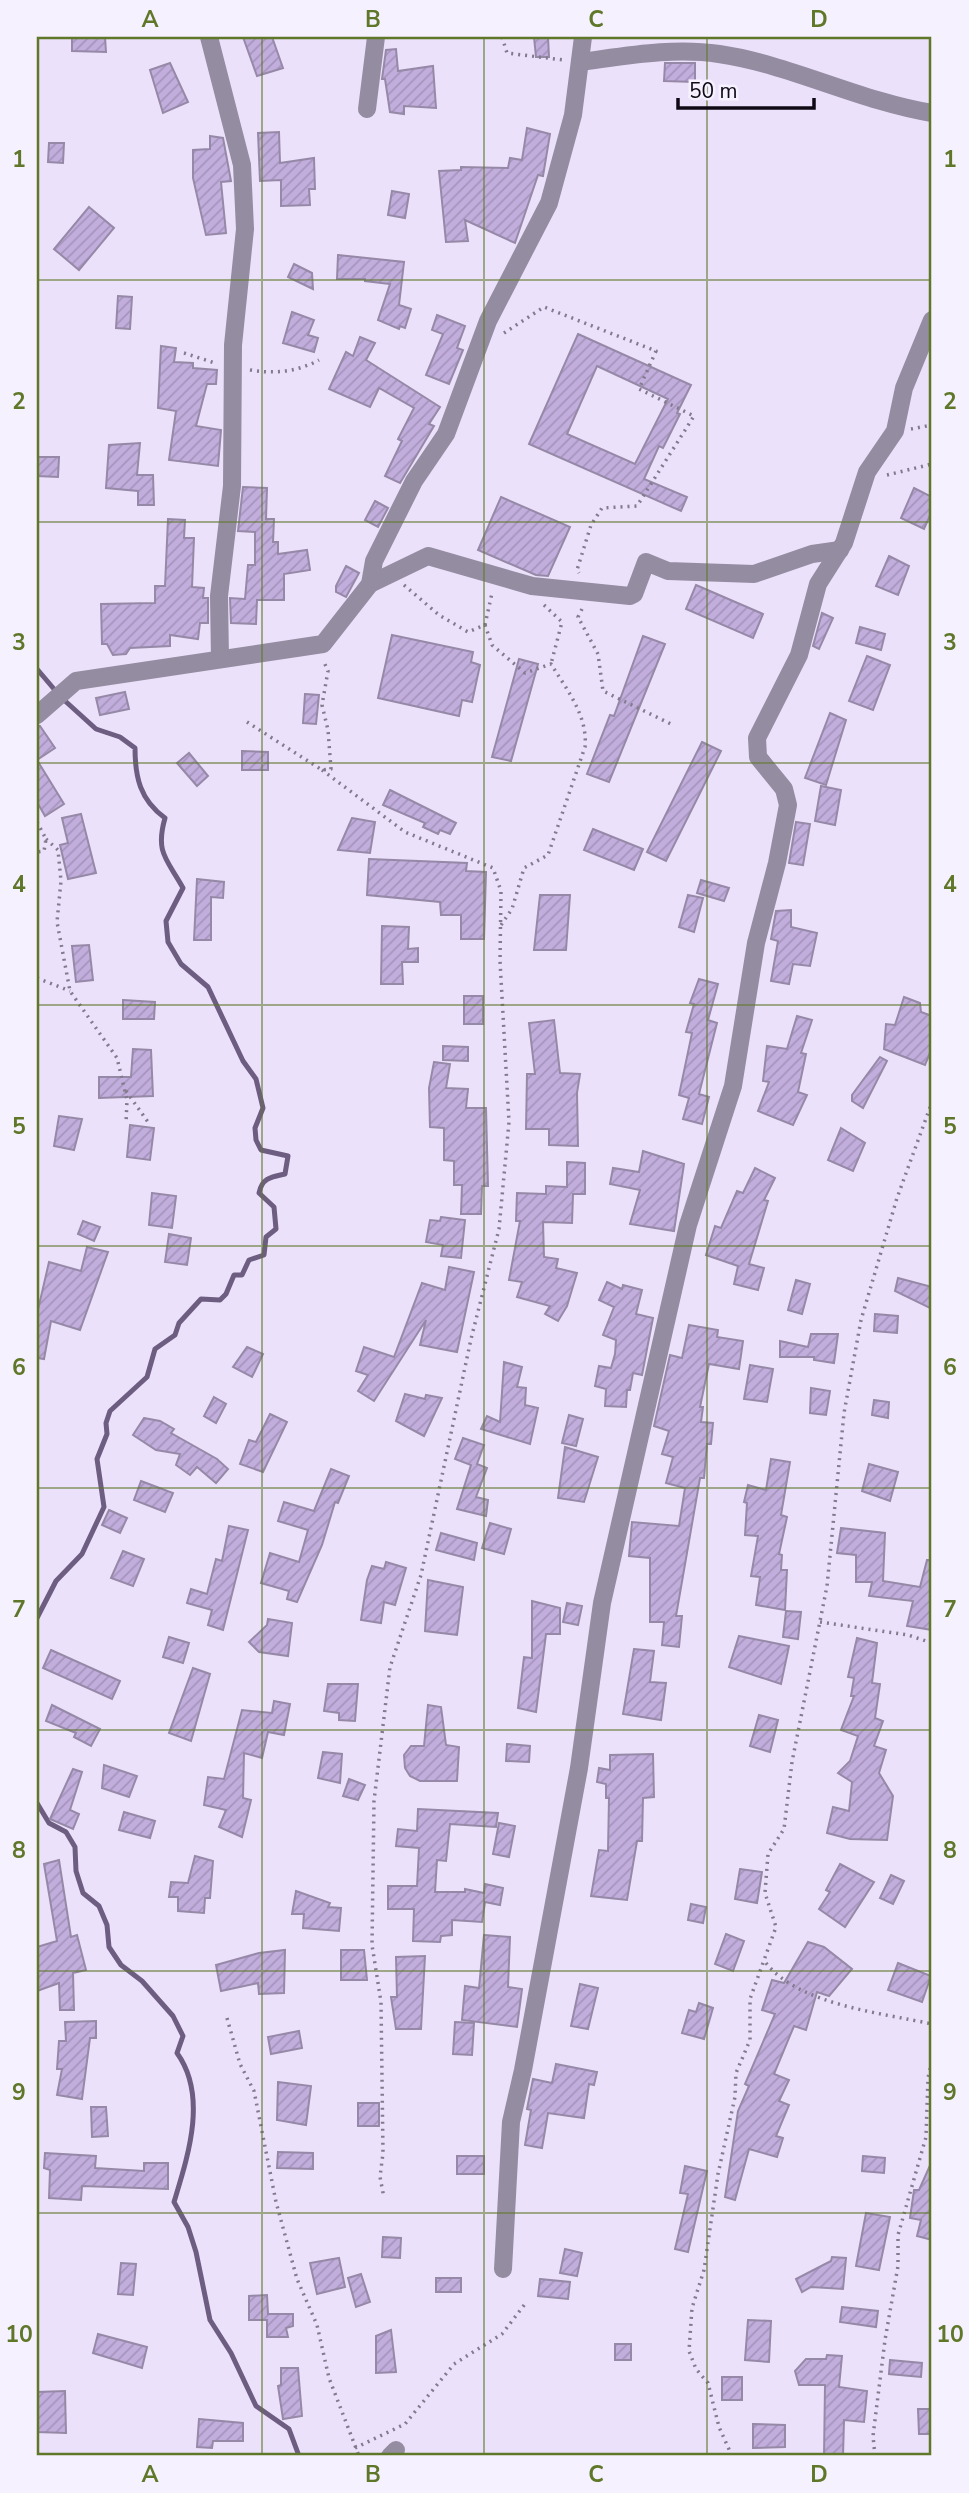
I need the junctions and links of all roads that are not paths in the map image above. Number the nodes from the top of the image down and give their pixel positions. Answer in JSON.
{"nodes":[{"id":1,"x":209,"y":37,"type":"edge"},
{"id":2,"x":376,"y":37,"type":"edge"},
{"id":3,"x":583,"y":37,"type":"edge"},
{"id":4,"x":580,"y":62,"type":"junction"},
{"id":5,"x":367,"y":109,"type":"dead end"},
{"id":6,"x":932,"y":113,"type":"edge"},
{"id":7,"x":932,"y":320,"type":"edge"},
{"id":8,"x":841,"y":550,"type":"junction"},
{"id":9,"x":370,"y":584,"type":"junction"},
{"id":10,"x":220,"y":659,"type":"junction"},
{"id":11,"x":37,"y":715,"type":"edge"},
{"id":12,"x":503,"y":2269,"type":"dead end"}],
"edges":[{"from":1,"to":10,"type":"street"},
{"from":2,"to":5,"type":"street"},
{"from":3,"to":4,"type":"street"},
{"from":4,"to":6,"type":"street"},
{"from":4,"to":9,"type":"street"},
{"from":7,"to":8,"type":"street"},
{"from":8,"to":9,"type":"street"},
{"from":8,"to":12,"type":"street"},
{"from":9,"to":10,"type":"street"},
{"from":10,"to":11,"type":"street"}]}
